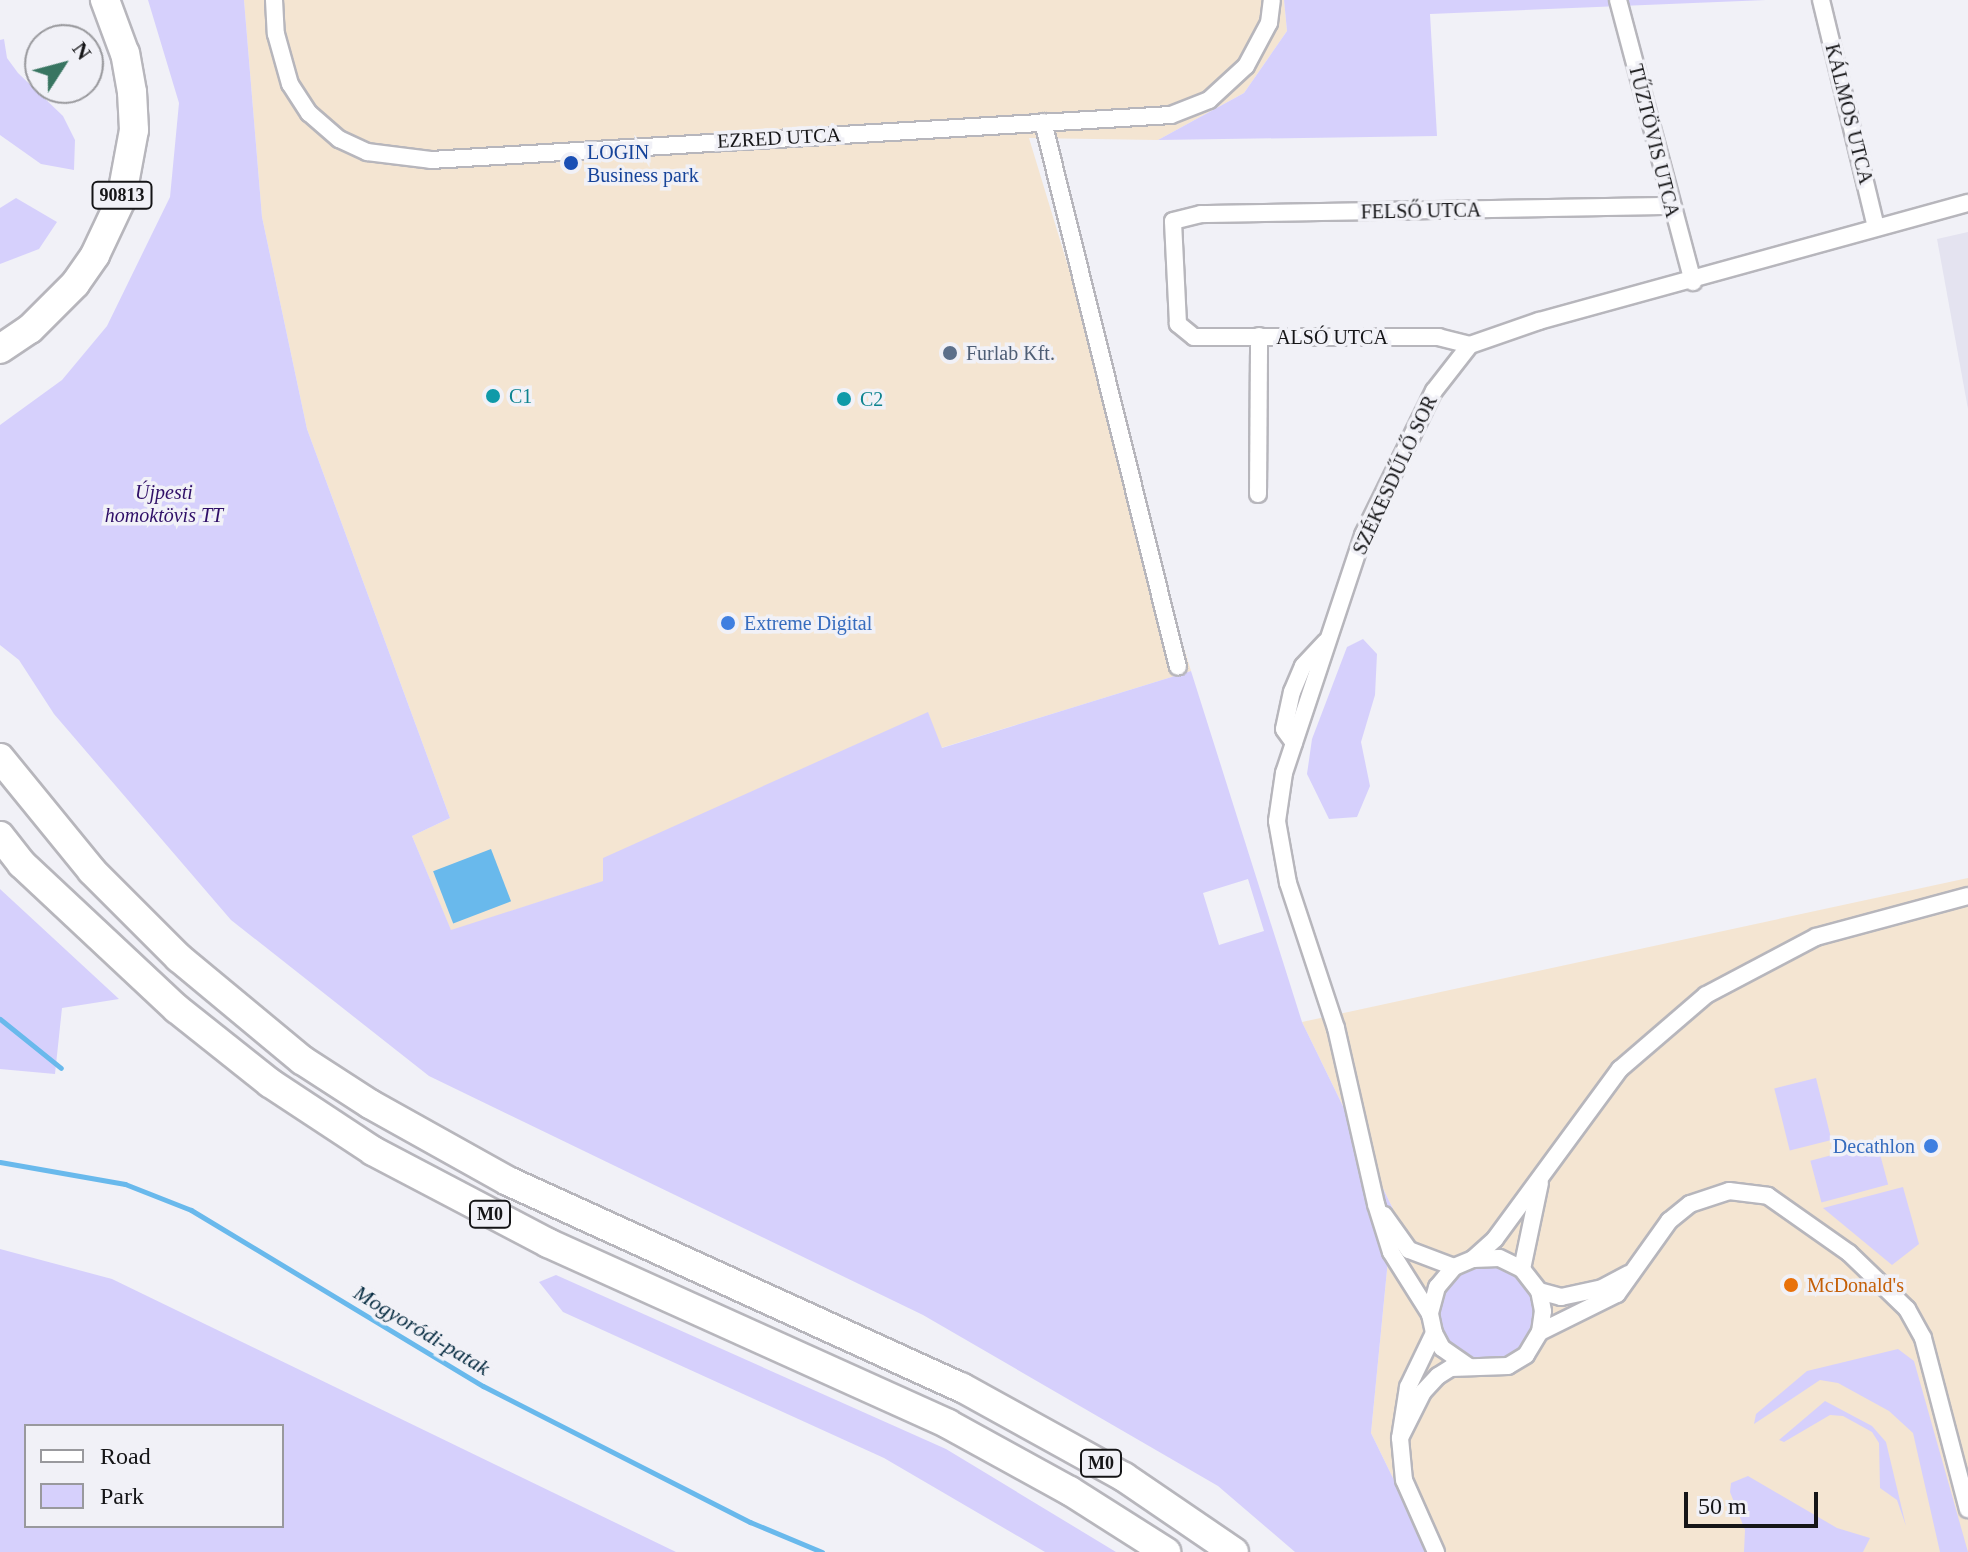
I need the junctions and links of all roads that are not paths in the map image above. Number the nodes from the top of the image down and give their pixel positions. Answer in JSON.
{"nodes":[{"id":1,"x":105,"y":0,"type":"edge"},
{"id":2,"x":274,"y":0,"type":"edge"},
{"id":3,"x":1272,"y":0,"type":"edge"},
{"id":4,"x":1618,"y":0,"type":"edge"},
{"id":5,"x":1821,"y":0,"type":"edge"},
{"id":6,"x":1043,"y":122,"type":"junction"},
{"id":7,"x":1968,"y":203,"type":"edge"},
{"id":8,"x":1669,"y":206,"type":"junction"},
{"id":9,"x":1876,"y":227,"type":"junction"},
{"id":10,"x":1693,"y":282,"type":"junction"},
{"id":11,"x":1259,"y":336,"type":"junction"},
{"id":12,"x":1194,"y":337,"type":"joint"},
{"id":13,"x":1470,"y":345,"type":"junction"},
{"id":14,"x":0,"y":349,"type":"edge"},
{"id":15,"x":1258,"y":494,"type":"dead end"},
{"id":16,"x":1178,"y":667,"type":"dead end"},
{"id":17,"x":0,"y":758,"type":"edge"},
{"id":18,"x":0,"y":815,"type":"edge"},
{"id":19,"x":0,"y":836,"type":"edge"},
{"id":20,"x":1968,"y":896,"type":"edge"},
{"id":21,"x":85,"y":920,"type":"junction"},
{"id":22,"x":1544,"y":1170,"type":"junction"},
{"id":23,"x":1376,"y":1204,"type":"junction"},
{"id":24,"x":1473,"y":1259,"type":"junction"},
{"id":25,"x":1454,"y":1267,"type":"junction"},
{"id":26,"x":1522,"y":1269,"type":"junction"},
{"id":27,"x":1632,"y":1272,"type":"junction"},
{"id":28,"x":1539,"y":1291,"type":"junction"},
{"id":29,"x":1430,"y":1314,"type":"junction"},
{"id":30,"x":1540,"y":1332,"type":"junction"},
{"id":31,"x":1434,"y":1333,"type":"junction"},
{"id":32,"x":1469,"y":1367,"type":"junction"},
{"id":33,"x":1400,"y":1438,"type":"junction"},
{"id":34,"x":1968,"y":1509,"type":"edge"},
{"id":35,"x":1166,"y":1552,"type":"edge"},
{"id":36,"x":1234,"y":1552,"type":"edge"},
{"id":37,"x":1436,"y":1552,"type":"edge"}],
"edges":[{"from":1,"to":14,"type":"highway","number":"90813"},
{"from":2,"to":6,"type":"street","name":"EZRED UTCA"},
{"from":3,"to":6,"type":"street","name":"EZRED UTCA"},
{"from":4,"to":8,"type":"street","name":"TŰZTÖVIS UTCA"},
{"from":5,"to":9,"type":"street","name":"KÁLMOS UTCA"},
{"from":6,"to":16,"type":"street"},
{"from":7,"to":9,"type":"street"},
{"from":8,"to":10,"type":"street","name":"TŰZTÖVIS UTCA"},
{"from":8,"to":12,"type":"street","name":"FELSŐ UTCA"},
{"from":9,"to":10,"type":"street"},
{"from":10,"to":13,"type":"street"},
{"from":11,"to":12,"type":"street","name":"ALSÓ UTCA"},
{"from":11,"to":13,"type":"street","name":"ALSÓ UTCA"},
{"from":11,"to":15,"type":"street"},
{"from":13,"to":23,"type":"street","name":"SZÉKESDŰLŐ SOR"},
{"from":17,"to":36,"type":"highway","number":"M0"},
{"from":18,"to":21,"type":"highway","number":"M0"},
{"from":19,"to":21,"type":"highway"},
{"from":20,"to":22,"type":"street"},
{"from":21,"to":35,"type":"highway","number":"M0"},
{"from":22,"to":24,"type":"street"},
{"from":22,"to":26,"type":"street"},
{"from":23,"to":25,"type":"street"},
{"from":23,"to":29,"type":"street","name":"SZÉKESDŰLŐ SOR"},
{"from":24,"to":25,"type":"street"},
{"from":24,"to":26,"type":"street"},
{"from":25,"to":29,"type":"street"},
{"from":26,"to":28,"type":"street"},
{"from":27,"to":28,"type":"street"},
{"from":27,"to":30,"type":"street"},
{"from":27,"to":34,"type":"street"},
{"from":28,"to":30,"type":"street"},
{"from":29,"to":31,"type":"street"},
{"from":30,"to":32,"type":"street"},
{"from":31,"to":32,"type":"street"},
{"from":31,"to":33,"type":"street"},
{"from":32,"to":33,"type":"street"},
{"from":33,"to":37,"type":"street"}]}
